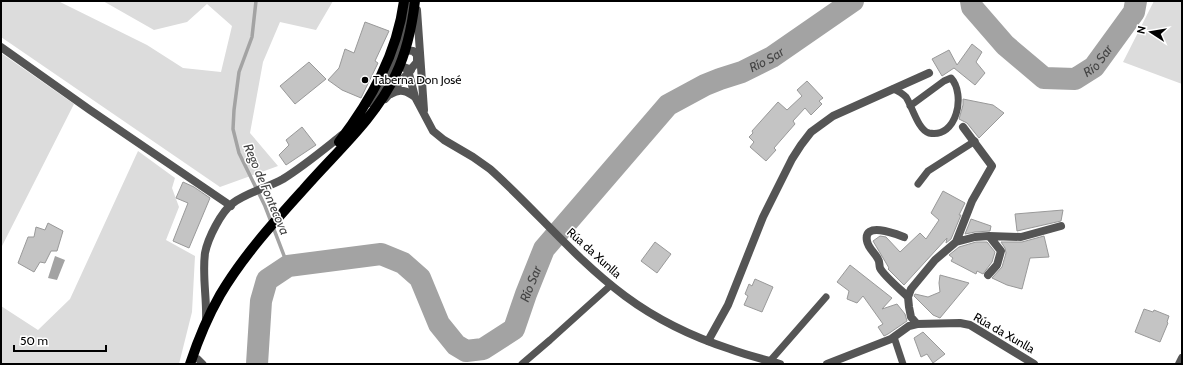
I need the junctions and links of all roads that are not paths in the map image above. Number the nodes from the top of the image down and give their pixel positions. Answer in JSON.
{"nodes":[{"id":1,"x":404,"y":1,"type":"edge"},
{"id":2,"x":410,"y":1,"type":"edge"},
{"id":3,"x":415,"y":1,"type":"edge"},
{"id":4,"x":419,"y":35,"type":"junction"},
{"id":5,"x":1,"y":47,"type":"edge"},
{"id":6,"x":417,"y":55,"type":"junction"},
{"id":7,"x":407,"y":64,"type":"junction"},
{"id":8,"x":929,"y":73,"type":"dead end"},
{"id":9,"x":893,"y":89,"type":"junction"},
{"id":10,"x":388,"y":96,"type":"junction"},
{"id":11,"x":415,"y":97,"type":"junction"},
{"id":12,"x":910,"y":106,"type":"junction"},
{"id":13,"x":374,"y":111,"type":"junction"},
{"id":14,"x":424,"y":113,"type":"junction"},
{"id":15,"x":356,"y":119,"type":"junction"},
{"id":16,"x":963,"y":127,"type":"dead end"},
{"id":17,"x":348,"y":130,"type":"junction"},
{"id":18,"x":975,"y":141,"type":"junction"},
{"id":19,"x":918,"y":184,"type":"dead end"},
{"id":20,"x":304,"y":188,"type":"junction"},
{"id":21,"x":230,"y":206,"type":"junction"},
{"id":22,"x":1060,"y":226,"type":"dead end"},
{"id":23,"x":904,"y":236,"type":"dead end"},
{"id":24,"x":989,"y":236,"type":"junction"},
{"id":25,"x":956,"y":242,"type":"junction"},
{"id":26,"x":988,"y":275,"type":"dead end"},
{"id":27,"x":611,"y":285,"type":"junction"},
{"id":28,"x":826,"y":297,"type":"dead end"},
{"id":29,"x":908,"y":297,"type":"junction"},
{"id":30,"x":206,"y":323,"type":"junction"},
{"id":31,"x":917,"y":324,"type":"junction"},
{"id":32,"x":894,"y":337,"type":"junction"},
{"id":33,"x":708,"y":341,"type":"junction"},
{"id":34,"x":1182,"y":358,"type":"edge"},
{"id":35,"x":770,"y":361,"type":"junction"},
{"id":36,"x":197,"y":363,"type":"edge"},
{"id":37,"x":522,"y":364,"type":"edge"},
{"id":38,"x":780,"y":364,"type":"edge"},
{"id":39,"x":827,"y":364,"type":"edge"},
{"id":40,"x":903,"y":364,"type":"edge"},
{"id":41,"x":1034,"y":364,"type":"edge"},
{"id":42,"x":1180,"y":364,"type":"edge"}],
"edges":[{"from":1,"to":15,"type":"main road"},
{"from":2,"to":7,"type":"street"},
{"from":3,"to":4,"type":"street","name":"Rúa da Xunlla"},
{"from":3,"to":7,"type":"main road"},
{"from":4,"to":6,"type":"street","name":"Rúa da Xunlla"},
{"from":4,"to":7,"type":"street","name":"Rúa da Xunlla"},
{"from":5,"to":21,"type":"street"},
{"from":6,"to":7,"type":"street","name":"Rúa da Xunlla"},
{"from":6,"to":7,"type":"street"},
{"from":7,"to":10,"type":"street"},
{"from":7,"to":11,"type":"street","name":"Rúa da Xunlla"},
{"from":7,"to":13,"type":"main road"},
{"from":7,"to":14,"type":"street","name":"Rúa da Xunlla"},
{"from":7,"to":15,"type":"street"},
{"from":8,"to":9,"type":"street"},
{"from":9,"to":12,"type":"lane"},
{"from":9,"to":33,"type":"street"},
{"from":10,"to":11,"type":"street"},
{"from":10,"to":13,"type":"street"},
{"from":11,"to":14,"type":"street","name":"Rúa da Xunlla"},
{"from":12,"to":12,"type":"lane"},
{"from":13,"to":20,"type":"main road"},
{"from":14,"to":27,"type":"street","name":"Rúa da Xunlla"},
{"from":15,"to":17,"type":"main road"},
{"from":16,"to":18,"type":"street"},
{"from":17,"to":20,"type":"main road"},
{"from":17,"to":21,"type":"street"},
{"from":18,"to":19,"type":"lane"},
{"from":18,"to":25,"type":"street"},
{"from":20,"to":30,"type":"main road"},
{"from":21,"to":30,"type":"street"},
{"from":22,"to":24,"type":"street"},
{"from":23,"to":29,"type":"street"},
{"from":24,"to":25,"type":"street"},
{"from":24,"to":26,"type":"street"},
{"from":25,"to":29,"type":"street"},
{"from":27,"to":33,"type":"street","name":"Rúa da Xunlla"},
{"from":27,"to":37,"type":"lane"},
{"from":28,"to":35,"type":"lane"},
{"from":29,"to":31,"type":"street"},
{"from":30,"to":36,"type":"main road"},
{"from":31,"to":32,"type":"street","name":"Rúa da Xunlla"},
{"from":31,"to":41,"type":"street","name":"Rúa da Xunlla"},
{"from":32,"to":39,"type":"street","name":"Rúa da Xunlla"},
{"from":32,"to":40,"type":"lane"},
{"from":33,"to":35,"type":"street","name":"Rúa da Xunlla"},
{"from":34,"to":42,"type":"street"},
{"from":35,"to":38,"type":"street","name":"Rúa da Xunlla"}]}
